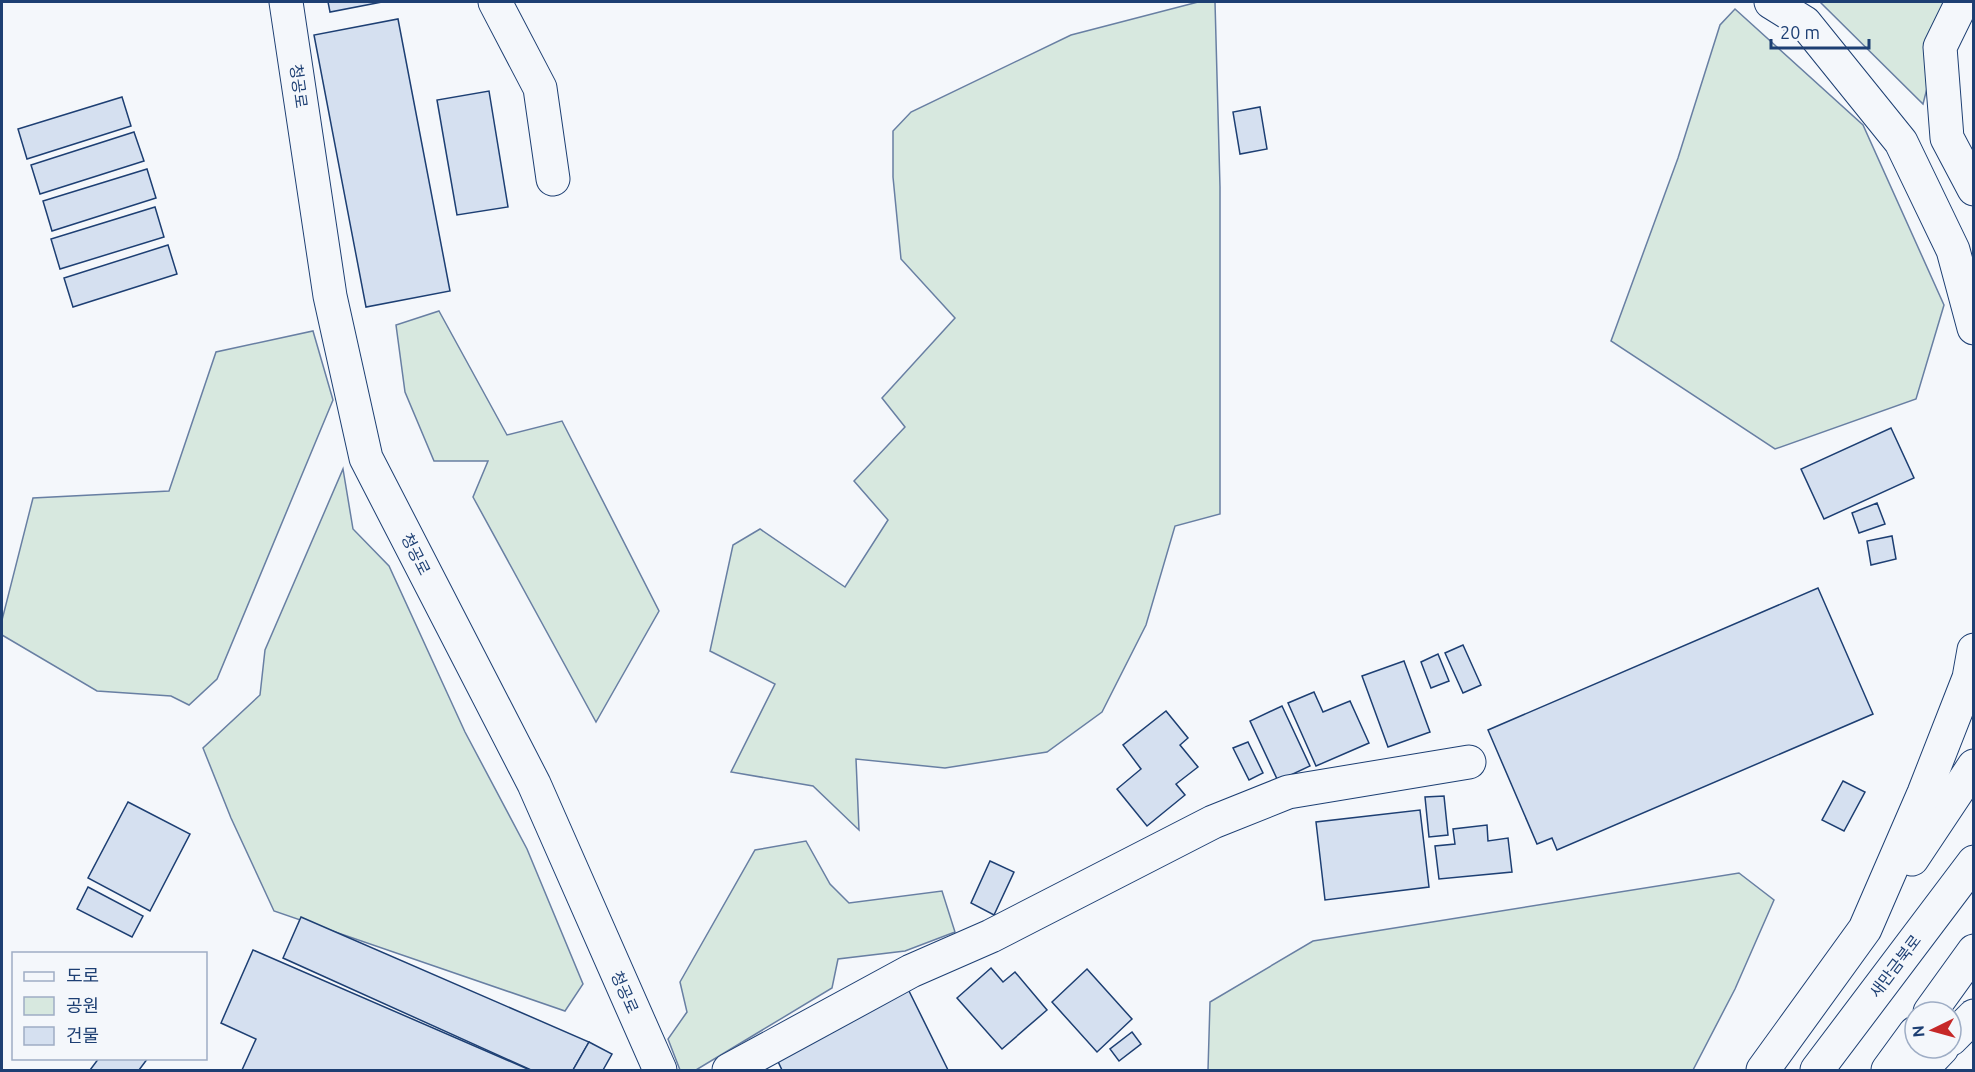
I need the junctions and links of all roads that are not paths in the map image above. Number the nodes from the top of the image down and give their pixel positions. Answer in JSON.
{"nodes":[{"id":1,"x":495,"y":2,"type":"edge"},
{"id":2,"x":1771,"y":2,"type":"edge"},
{"id":3,"x":1962,"y":2,"type":"edge"},
{"id":4,"x":286,"y":3,"type":"edge"},
{"id":5,"x":553,"y":179,"type":"dead end"},
{"id":6,"x":1974,"y":189,"type":"edge"},
{"id":7,"x":1974,"y":328,"type":"edge"},
{"id":8,"x":1974,"y":650,"type":"edge"},
{"id":9,"x":1468,"y":762,"type":"dead end"},
{"id":10,"x":1974,"y":766,"type":"edge"},
{"id":11,"x":1974,"y":862,"type":"edge"},
{"id":12,"x":1865,"y":928,"type":"junction"},
{"id":13,"x":1974,"y":951,"type":"edge"},
{"id":14,"x":1974,"y":988,"type":"edge"},
{"id":15,"x":1939,"y":1000,"type":"edge"},
{"id":16,"x":1963,"y":1003,"type":"edge"},
{"id":17,"x":1974,"y":1016,"type":"edge"},
{"id":18,"x":1963,"y":1027,"type":"edge"},
{"id":19,"x":1903,"y":1050,"type":"edge"},
{"id":20,"x":656,"y":1067,"type":"edge"},
{"id":21,"x":729,"y":1071,"type":"edge"},
{"id":22,"x":1763,"y":1071,"type":"edge"},
{"id":23,"x":1817,"y":1071,"type":"edge"},
{"id":24,"x":1888,"y":1071,"type":"edge"}],
"edges":[{"from":1,"to":5,"type":"main road"},
{"from":2,"to":7,"type":"main road"},
{"from":3,"to":6,"type":"main road"},
{"from":4,"to":20,"type":"main road","name":"청공로"},
{"from":8,"to":12,"type":"main road"},
{"from":9,"to":21,"type":"main road"},
{"from":10,"to":12,"type":"main road"},
{"from":11,"to":23,"type":"main road","name":"새만금북로"},
{"from":12,"to":22,"type":"main road"},
{"from":13,"to":15,"type":"main road"},
{"from":14,"to":16,"type":"main road"},
{"from":17,"to":18,"type":"main road"},
{"from":19,"to":24,"type":"main road"}]}
